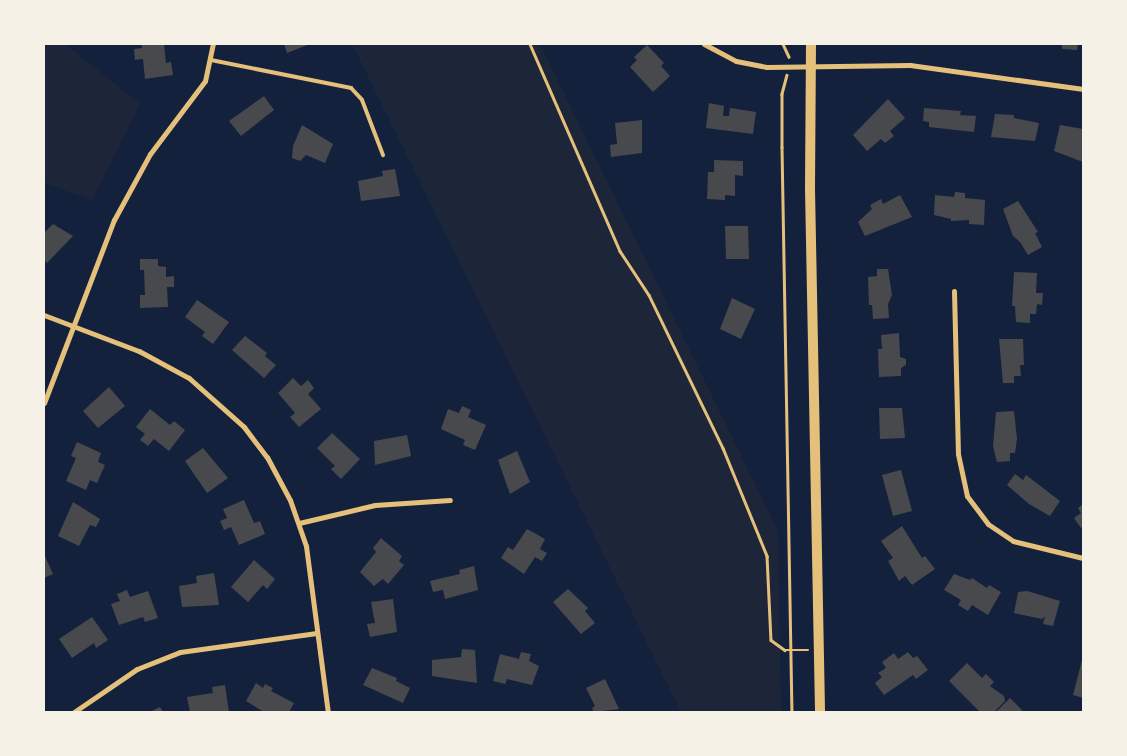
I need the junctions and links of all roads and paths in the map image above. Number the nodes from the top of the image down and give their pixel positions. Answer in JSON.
{"nodes":[{"id":1,"x":213,"y":44,"type":"edge"},
{"id":2,"x":530,"y":44,"type":"edge"},
{"id":3,"x":704,"y":44,"type":"edge"},
{"id":4,"x":783,"y":44,"type":"edge"},
{"id":5,"x":811,"y":44,"type":"edge"},
{"id":6,"x":211,"y":60,"type":"junction"},
{"id":7,"x":810,"y":66,"type":"junction"},
{"id":8,"x":788,"y":68,"type":"junction"},
{"id":9,"x":1083,"y":89,"type":"edge"},
{"id":10,"x":383,"y":155,"type":"dead end"},
{"id":11,"x":954,"y":290,"type":"dead end"},
{"id":12,"x":44,"y":315,"type":"edge"},
{"id":13,"x":73,"y":326,"type":"junction"},
{"id":14,"x":44,"y":403,"type":"edge"},
{"id":15,"x":450,"y":500,"type":"dead end"},
{"id":16,"x":299,"y":523,"type":"junction"},
{"id":17,"x":1083,"y":558,"type":"edge"},
{"id":18,"x":318,"y":633,"type":"junction"},
{"id":19,"x":793,"y":649,"type":"junction"},
{"id":20,"x":820,"y":651,"type":"junction"},
{"id":21,"x":74,"y":712,"type":"edge"},
{"id":22,"x":328,"y":712,"type":"edge"},
{"id":23,"x":792,"y":712,"type":"edge"},
{"id":24,"x":820,"y":712,"type":"edge"}],
"edges":[{"from":1,"to":6,"type":"street"},
{"from":2,"to":19,"type":"path"},
{"from":3,"to":8,"type":"street"},
{"from":4,"to":8,"type":"path"},
{"from":5,"to":7,"type":"main road"},
{"from":6,"to":10,"type":"lane"},
{"from":6,"to":13,"type":"street"},
{"from":7,"to":8,"type":"street"},
{"from":7,"to":9,"type":"street"},
{"from":7,"to":20,"type":"main road"},
{"from":8,"to":19,"type":"path"},
{"from":11,"to":17,"type":"street"},
{"from":12,"to":13,"type":"street"},
{"from":13,"to":14,"type":"street"},
{"from":13,"to":16,"type":"street"},
{"from":15,"to":16,"type":"street"},
{"from":16,"to":18,"type":"street"},
{"from":18,"to":21,"type":"street"},
{"from":18,"to":22,"type":"street"},
{"from":19,"to":20,"type":"path"},
{"from":19,"to":23,"type":"path"},
{"from":20,"to":24,"type":"main road"}]}
